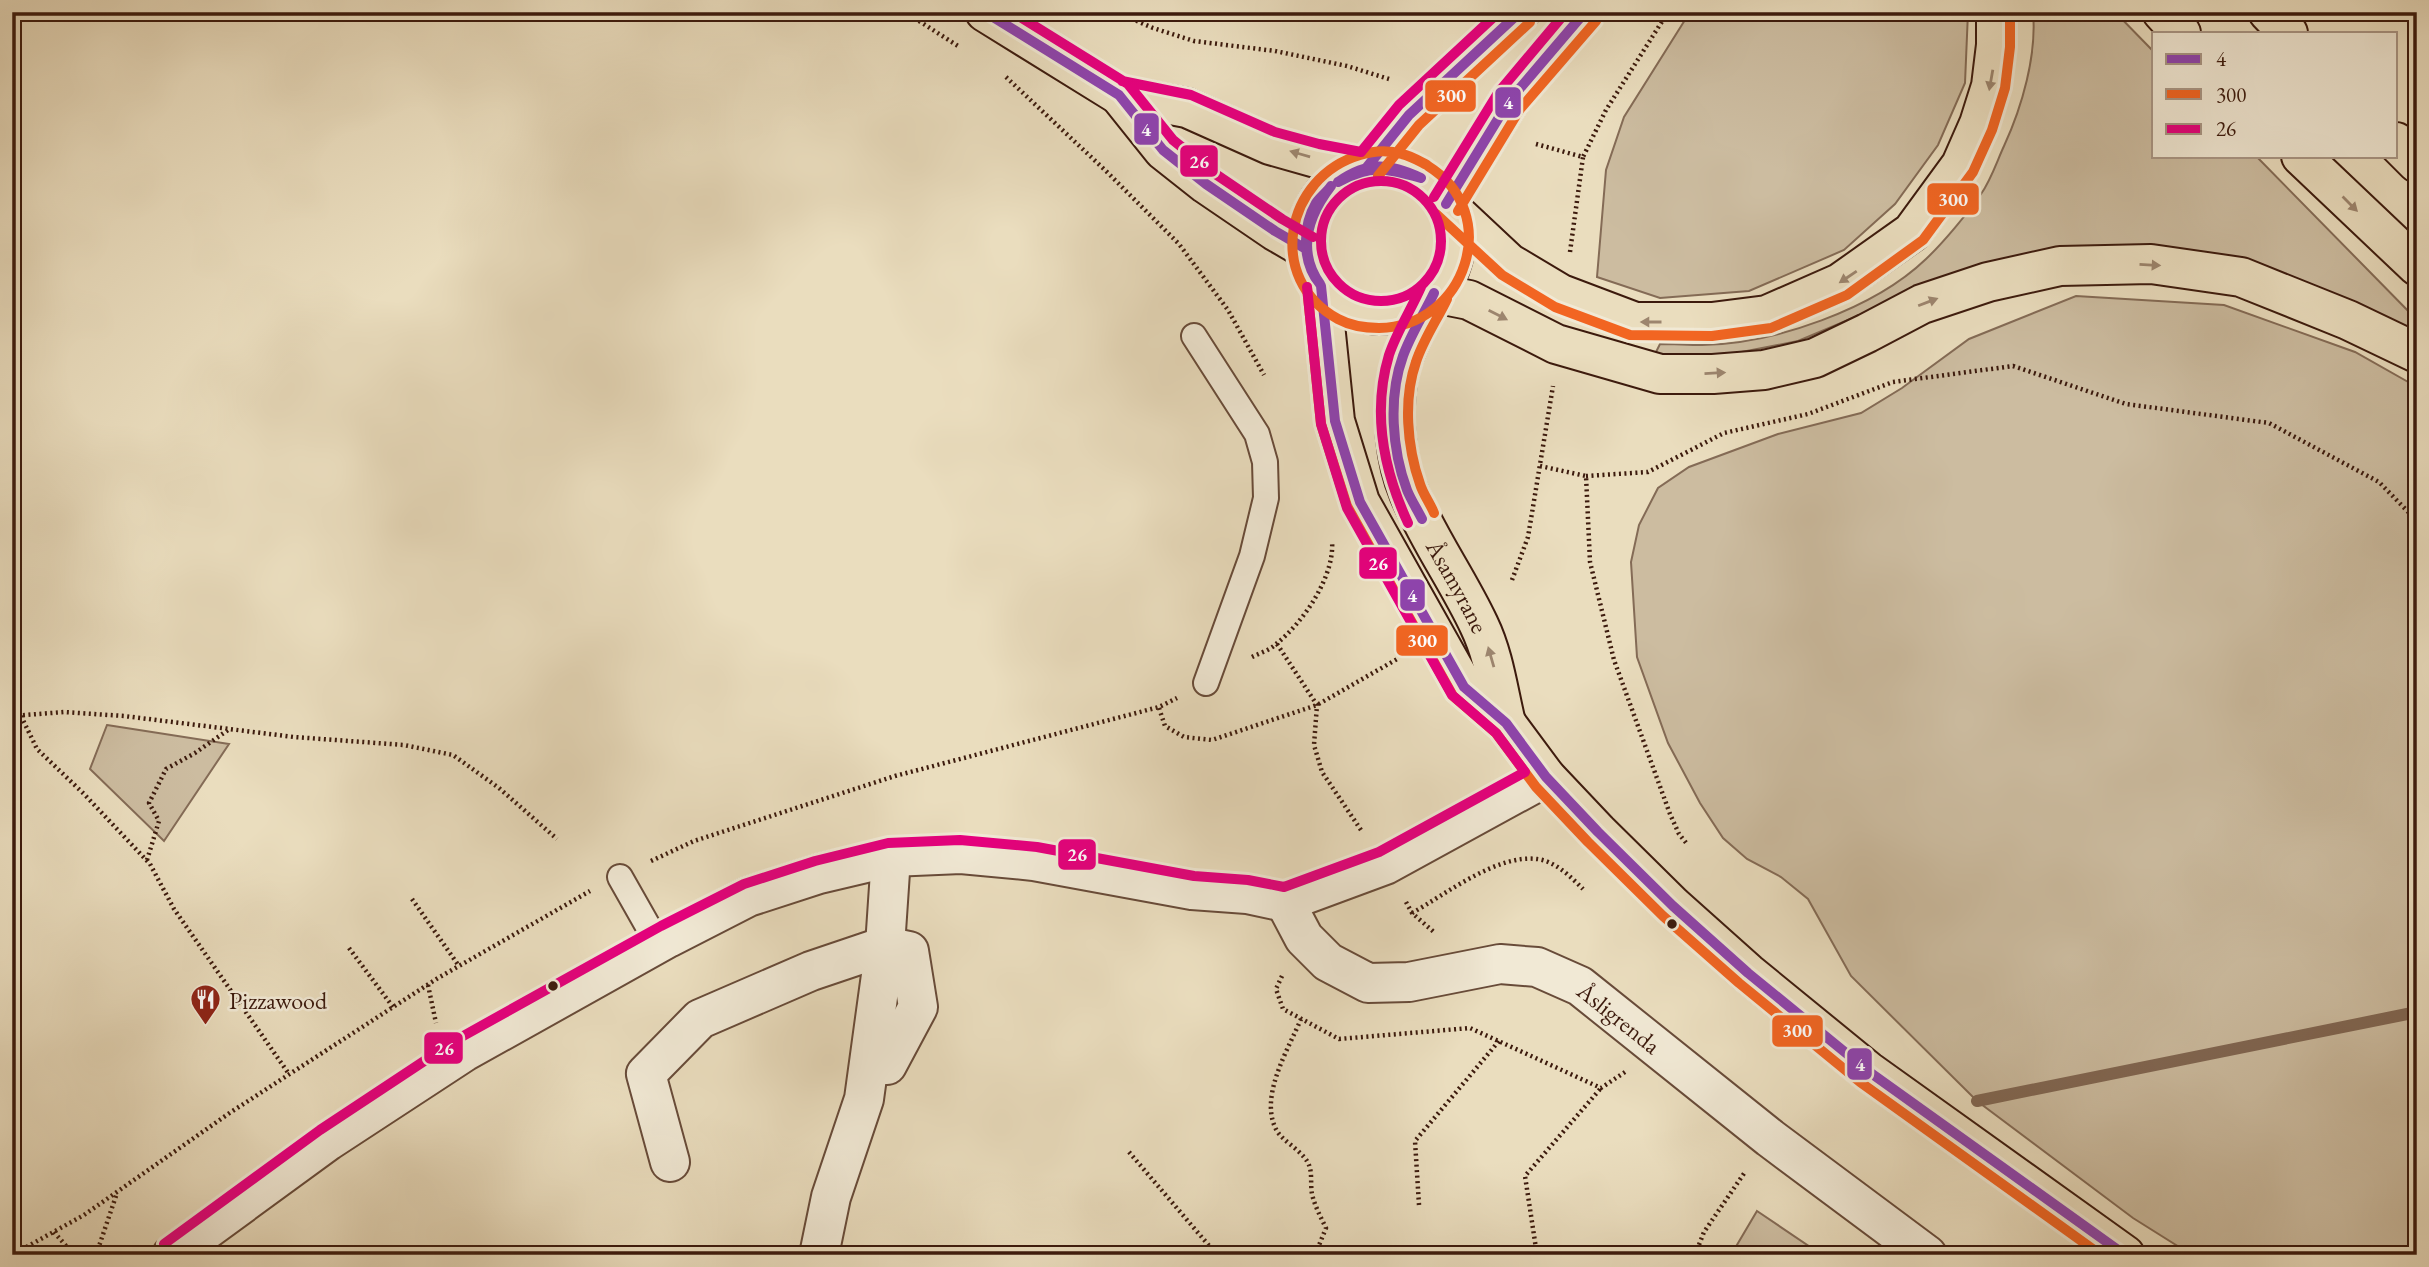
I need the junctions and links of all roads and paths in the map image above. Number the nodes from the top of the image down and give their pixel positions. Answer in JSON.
{"nodes":[{"id":1,"x":985,"y":12,"type":"edge"},
{"id":2,"x":1116,"y":12,"type":"edge"},
{"id":3,"x":1520,"y":12,"type":"edge"},
{"id":4,"x":1585,"y":12,"type":"edge"},
{"id":5,"x":1668,"y":12,"type":"edge"},
{"id":6,"x":1996,"y":12,"type":"edge"},
{"id":7,"x":2162,"y":12,"type":"edge"},
{"id":8,"x":2268,"y":12,"type":"edge"},
{"id":9,"x":2180,"y":32,"type":"edge"},
{"id":10,"x":2287,"y":32,"type":"edge"},
{"id":11,"x":1391,"y":80,"type":"dead end"},
{"id":12,"x":1119,"y":95,"type":"junction"},
{"id":13,"x":1536,"y":144,"type":"dead end"},
{"id":14,"x":2398,"y":144,"type":"edge"},
{"id":15,"x":1583,"y":156,"type":"junction"},
{"id":16,"x":2303,"y":158,"type":"edge"},
{"id":17,"x":2417,"y":163,"type":"edge"},
{"id":18,"x":1367,"y":167,"type":"junction"},
{"id":19,"x":1446,"y":204,"type":"junction"},
{"id":20,"x":1306,"y":249,"type":"junction"},
{"id":21,"x":1569,"y":256,"type":"dead end"},
{"id":22,"x":2417,"y":265,"type":"edge"},
{"id":23,"x":1321,"y":286,"type":"junction"},
{"id":24,"x":1434,"y":293,"type":"junction"},
{"id":25,"x":1194,"y":336,"type":"dead end"},
{"id":26,"x":2417,"y":353,"type":"edge"},
{"id":27,"x":1555,"y":375,"type":"dead end"},
{"id":28,"x":1540,"y":467,"type":"junction"},
{"id":29,"x":1586,"y":476,"type":"junction"},
{"id":30,"x":2417,"y":521,"type":"edge"},
{"id":31,"x":1512,"y":580,"type":"dead end"},
{"id":32,"x":1276,"y":644,"type":"dead end"},
{"id":33,"x":1400,"y":657,"type":"dead end"},
{"id":34,"x":1206,"y":683,"type":"dead end"},
{"id":35,"x":1317,"y":705,"type":"junction"},
{"id":36,"x":12,"y":716,"type":"edge"},
{"id":37,"x":21,"y":716,"type":"junction"},
{"id":38,"x":1506,"y":723,"type":"junction"},
{"id":39,"x":229,"y":729,"type":"junction"},
{"id":40,"x":1546,"y":778,"type":"junction"},
{"id":41,"x":1361,"y":831,"type":"dead end"},
{"id":42,"x":557,"y":839,"type":"dead end"},
{"id":43,"x":1687,"y":844,"type":"dead end"},
{"id":44,"x":891,"y":857,"type":"junction"},
{"id":45,"x":147,"y":861,"type":"junction"},
{"id":46,"x":620,"y":877,"type":"junction"},
{"id":47,"x":1583,"y":889,"type":"dead end"},
{"id":48,"x":1403,"y":898,"type":"dead end"},
{"id":49,"x":412,"y":899,"type":"dead end"},
{"id":50,"x":1285,"y":902,"type":"junction"},
{"id":51,"x":1412,"y":913,"type":"junction"},
{"id":52,"x":1438,"y":936,"type":"dead end"},
{"id":53,"x":1304,"y":938,"type":"junction"},
{"id":54,"x":657,"y":944,"type":"junction"},
{"id":55,"x":885,"y":946,"type":"junction"},
{"id":56,"x":349,"y":948,"type":"dead end"},
{"id":57,"x":459,"y":966,"type":"junction"},
{"id":58,"x":428,"y":985,"type":"junction"},
{"id":59,"x":393,"y":1007,"type":"junction"},
{"id":60,"x":1301,"y":1019,"type":"junction"},
{"id":61,"x":437,"y":1027,"type":"dead end"},
{"id":62,"x":1499,"y":1041,"type":"junction"},
{"id":63,"x":887,"y":1065,"type":"dead end"},
{"id":64,"x":1629,"y":1070,"type":"dead end"},
{"id":65,"x":289,"y":1074,"type":"junction"},
{"id":66,"x":1601,"y":1088,"type":"junction"},
{"id":67,"x":1129,"y":1152,"type":"dead end"},
{"id":68,"x":670,"y":1162,"type":"dead end"},
{"id":69,"x":1748,"y":1168,"type":"dead end"},
{"id":70,"x":118,"y":1192,"type":"junction"},
{"id":71,"x":1419,"y":1205,"type":"dead end"},
{"id":72,"x":54,"y":1232,"type":"junction"},
{"id":73,"x":174,"y":1254,"type":"edge"},
{"id":74,"x":12,"y":1255,"type":"edge"},
{"id":75,"x":74,"y":1255,"type":"edge"},
{"id":76,"x":96,"y":1255,"type":"edge"},
{"id":77,"x":819,"y":1255,"type":"edge"},
{"id":78,"x":1217,"y":1255,"type":"edge"},
{"id":79,"x":1315,"y":1255,"type":"edge"},
{"id":80,"x":1537,"y":1255,"type":"edge"},
{"id":81,"x":1695,"y":1255,"type":"edge"},
{"id":82,"x":1927,"y":1255,"type":"edge"},
{"id":83,"x":2125,"y":1255,"type":"edge"}],
"edges":[{"from":1,"to":12,"type":"main road"},
{"from":2,"to":11,"type":"path"},
{"from":3,"to":18,"type":"street"},
{"from":4,"to":19,"type":"street"},
{"from":5,"to":15,"type":"path"},
{"from":6,"to":19,"type":"main road","one_way":true},
{"from":7,"to":9,"type":"main road"},
{"from":8,"to":10,"type":"main road"},
{"from":18,"to":12,"type":"main road","one_way":true},
{"from":12,"to":20,"type":"main road"},
{"from":13,"to":15,"type":"path"},
{"from":14,"to":17,"type":"main road"},
{"from":15,"to":21,"type":"path"},
{"from":16,"to":22,"type":"main road","one_way":true},
{"from":18,"to":19,"type":"main road"},
{"from":18,"to":20,"type":"main road"},
{"from":19,"to":24,"type":"main road"},
{"from":20,"to":23,"type":"main road"},
{"from":23,"to":24,"type":"main road"},
{"from":23,"to":38,"type":"main road","name":"Åsamyrane"},
{"from":24,"to":26,"type":"main road","one_way":true},
{"from":38,"to":24,"type":"main road","name":"Åsamyrane","one_way":true},
{"from":25,"to":34,"type":"lane"},
{"from":27,"to":28,"type":"path"},
{"from":28,"to":29,"type":"path"},
{"from":28,"to":31,"type":"path"},
{"from":29,"to":30,"type":"path"},
{"from":29,"to":43,"type":"path"},
{"from":32,"to":35,"type":"path"},
{"from":33,"to":35,"type":"path"},
{"from":35,"to":41,"type":"path"},
{"from":35,"to":46,"type":"path"},
{"from":36,"to":37,"type":"path"},
{"from":37,"to":39,"type":"path"},
{"from":37,"to":45,"type":"path"},
{"from":38,"to":40,"type":"main road","name":"Åsamyrane"},
{"from":39,"to":42,"type":"path"},
{"from":39,"to":45,"type":"path"},
{"from":40,"to":50,"type":"street"},
{"from":40,"to":83,"type":"main road","name":"Åsamyrane"},
{"from":44,"to":50,"type":"street"},
{"from":44,"to":54,"type":"street"},
{"from":44,"to":55,"type":"street"},
{"from":45,"to":65,"type":"path"},
{"from":46,"to":54,"type":"lane"},
{"from":46,"to":57,"type":"path"},
{"from":47,"to":51,"type":"path"},
{"from":48,"to":51,"type":"path"},
{"from":49,"to":57,"type":"path"},
{"from":50,"to":53,"type":"street","name":"Åsligrenda"},
{"from":51,"to":52,"type":"path"},
{"from":53,"to":60,"type":"path"},
{"from":53,"to":82,"type":"street","name":"Åsligrenda"},
{"from":54,"to":73,"type":"street"},
{"from":55,"to":63,"type":"street"},
{"from":55,"to":68,"type":"street"},
{"from":55,"to":77,"type":"street"},
{"from":56,"to":59,"type":"path"},
{"from":57,"to":58,"type":"path"},
{"from":58,"to":59,"type":"path"},
{"from":58,"to":61,"type":"path"},
{"from":59,"to":65,"type":"path"},
{"from":60,"to":62,"type":"path"},
{"from":60,"to":79,"type":"path"},
{"from":62,"to":66,"type":"path"},
{"from":62,"to":71,"type":"path"},
{"from":64,"to":66,"type":"path"},
{"from":65,"to":70,"type":"path"},
{"from":66,"to":80,"type":"path"},
{"from":67,"to":78,"type":"path"},
{"from":69,"to":81,"type":"path"},
{"from":70,"to":72,"type":"path"},
{"from":70,"to":76,"type":"path"},
{"from":72,"to":74,"type":"path"},
{"from":72,"to":75,"type":"path"}]}
